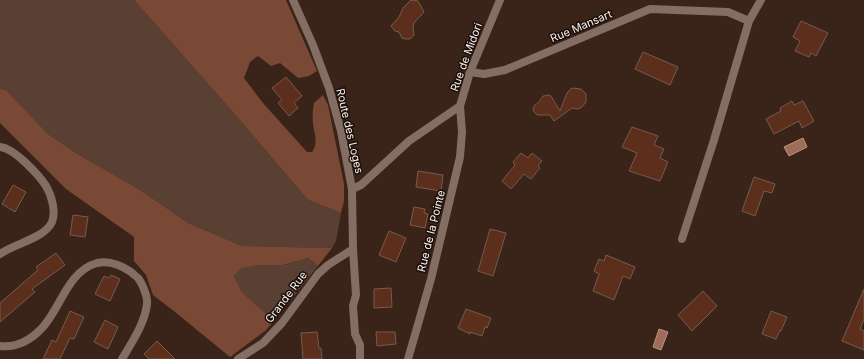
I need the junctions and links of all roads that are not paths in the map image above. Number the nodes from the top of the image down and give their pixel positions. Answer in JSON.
{"nodes":[{"id":1,"x":293,"y":0,"type":"edge"},
{"id":2,"x":500,"y":0,"type":"edge"},
{"id":3,"x":761,"y":0,"type":"edge"},
{"id":4,"x":748,"y":21,"type":"junction"},
{"id":5,"x":470,"y":72,"type":"junction"},
{"id":6,"x":460,"y":106,"type":"junction"},
{"id":7,"x":0,"y":147,"type":"edge"},
{"id":8,"x":352,"y":189,"type":"junction"},
{"id":9,"x":682,"y":239,"type":"dead end"},
{"id":10,"x":353,"y":249,"type":"junction"},
{"id":11,"x":0,"y":254,"type":"edge"},
{"id":12,"x":0,"y":346,"type":"edge"},
{"id":13,"x":122,"y":359,"type":"edge"},
{"id":14,"x":238,"y":359,"type":"edge"},
{"id":15,"x":360,"y":359,"type":"edge"},
{"id":16,"x":408,"y":359,"type":"edge"}],
"edges":[{"from":1,"to":8,"type":"street","name":"Route des Loges"},
{"from":2,"to":5,"type":"street","name":"Rue de Midori"},
{"from":3,"to":4,"type":"street"},
{"from":4,"to":5,"type":"street","name":"Rue Mansart"},
{"from":4,"to":9,"type":"street"},
{"from":5,"to":6,"type":"street","name":"Rue de Midori"},
{"from":6,"to":8,"type":"street","name":"Rue de Midori"},
{"from":6,"to":16,"type":"street","name":"Rue de la Pointe"},
{"from":7,"to":11,"type":"street"},
{"from":8,"to":10,"type":"street","name":"Route des Loges"},
{"from":10,"to":14,"type":"street","name":"Grande Rue"},
{"from":10,"to":15,"type":"street","name":"Route des Loges"},
{"from":12,"to":13,"type":"street"}]}
